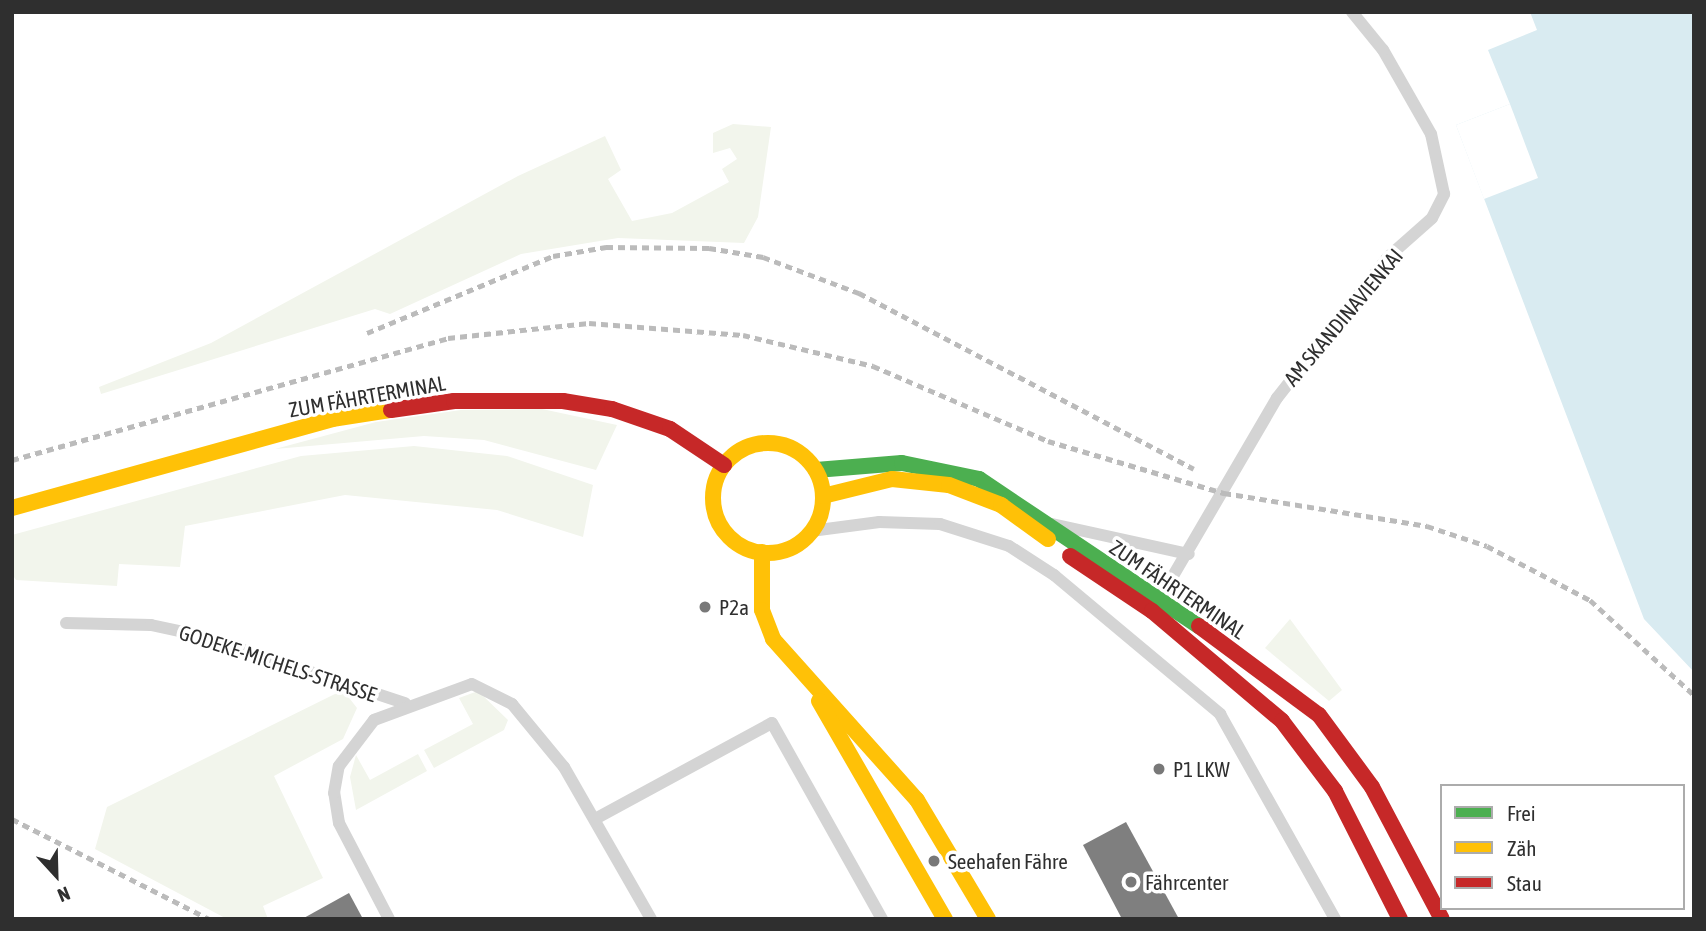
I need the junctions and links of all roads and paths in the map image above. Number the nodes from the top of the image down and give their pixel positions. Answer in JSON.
{"nodes":[{"id":1,"x":1352,"y":12,"type":"edge"},
{"id":2,"x":724,"y":465,"type":"junction"},
{"id":3,"x":816,"y":470,"type":"junction"},
{"id":4,"x":823,"y":496,"type":"junction"},
{"id":5,"x":12,"y":508,"type":"edge"},
{"id":6,"x":1048,"y":523,"type":"junction"},
{"id":7,"x":811,"y":531,"type":"junction"},
{"id":8,"x":762,"y":552,"type":"junction"},
{"id":9,"x":1189,"y":554,"type":"junction"},
{"id":10,"x":1156,"y":604,"type":"junction"},
{"id":11,"x":66,"y":623,"type":"dead end"},
{"id":12,"x":814,"y":692,"type":"junction"},
{"id":13,"x":405,"y":704,"type":"junction"},
{"id":14,"x":595,"y":819,"type":"junction"},
{"id":15,"x":1397,"y":913,"type":"edge"},
{"id":16,"x":389,"y":919,"type":"edge"},
{"id":17,"x":651,"y":919,"type":"edge"},
{"id":18,"x":882,"y":919,"type":"edge"},
{"id":19,"x":945,"y":919,"type":"edge"},
{"id":20,"x":988,"y":919,"type":"edge"},
{"id":21,"x":1335,"y":919,"type":"edge"},
{"id":22,"x":1442,"y":919,"type":"edge"}],
"edges":[{"from":1,"to":9,"type":"street","name":"AM SKANDINAVIENKAI"},
{"from":2,"to":3,"type":"street"},
{"from":2,"to":5,"type":"street","name":"ZUM FÄHRTERMINAL"},
{"from":2,"to":8,"type":"street"},
{"from":3,"to":4,"type":"street"},
{"from":3,"to":6,"type":"street","name":"ZUM FÄHRTERMINAL"},
{"from":4,"to":7,"type":"street"},
{"from":4,"to":10,"type":"street","name":"ZUM FÄHRTERMINAL"},
{"from":6,"to":9,"type":"street"},
{"from":6,"to":10,"type":"street","name":"ZUM FÄHRTERMINAL"},
{"from":7,"to":8,"type":"street"},
{"from":7,"to":21,"type":"street"},
{"from":8,"to":12,"type":"street"},
{"from":9,"to":10,"type":"street","name":"AM SKANDINAVIENKAI"},
{"from":10,"to":15,"type":"street","name":"ZUM FÄHRTERMINAL"},
{"from":10,"to":22,"type":"street","name":"ZUM FÄHRTERMINAL"},
{"from":11,"to":13,"type":"street","name":"GODEKE-MICHELS-STRASSE"},
{"from":12,"to":19,"type":"street"},
{"from":12,"to":20,"type":"street"},
{"from":13,"to":14,"type":"street"},
{"from":13,"to":16,"type":"street"},
{"from":14,"to":17,"type":"street"},
{"from":14,"to":18,"type":"street"}]}
